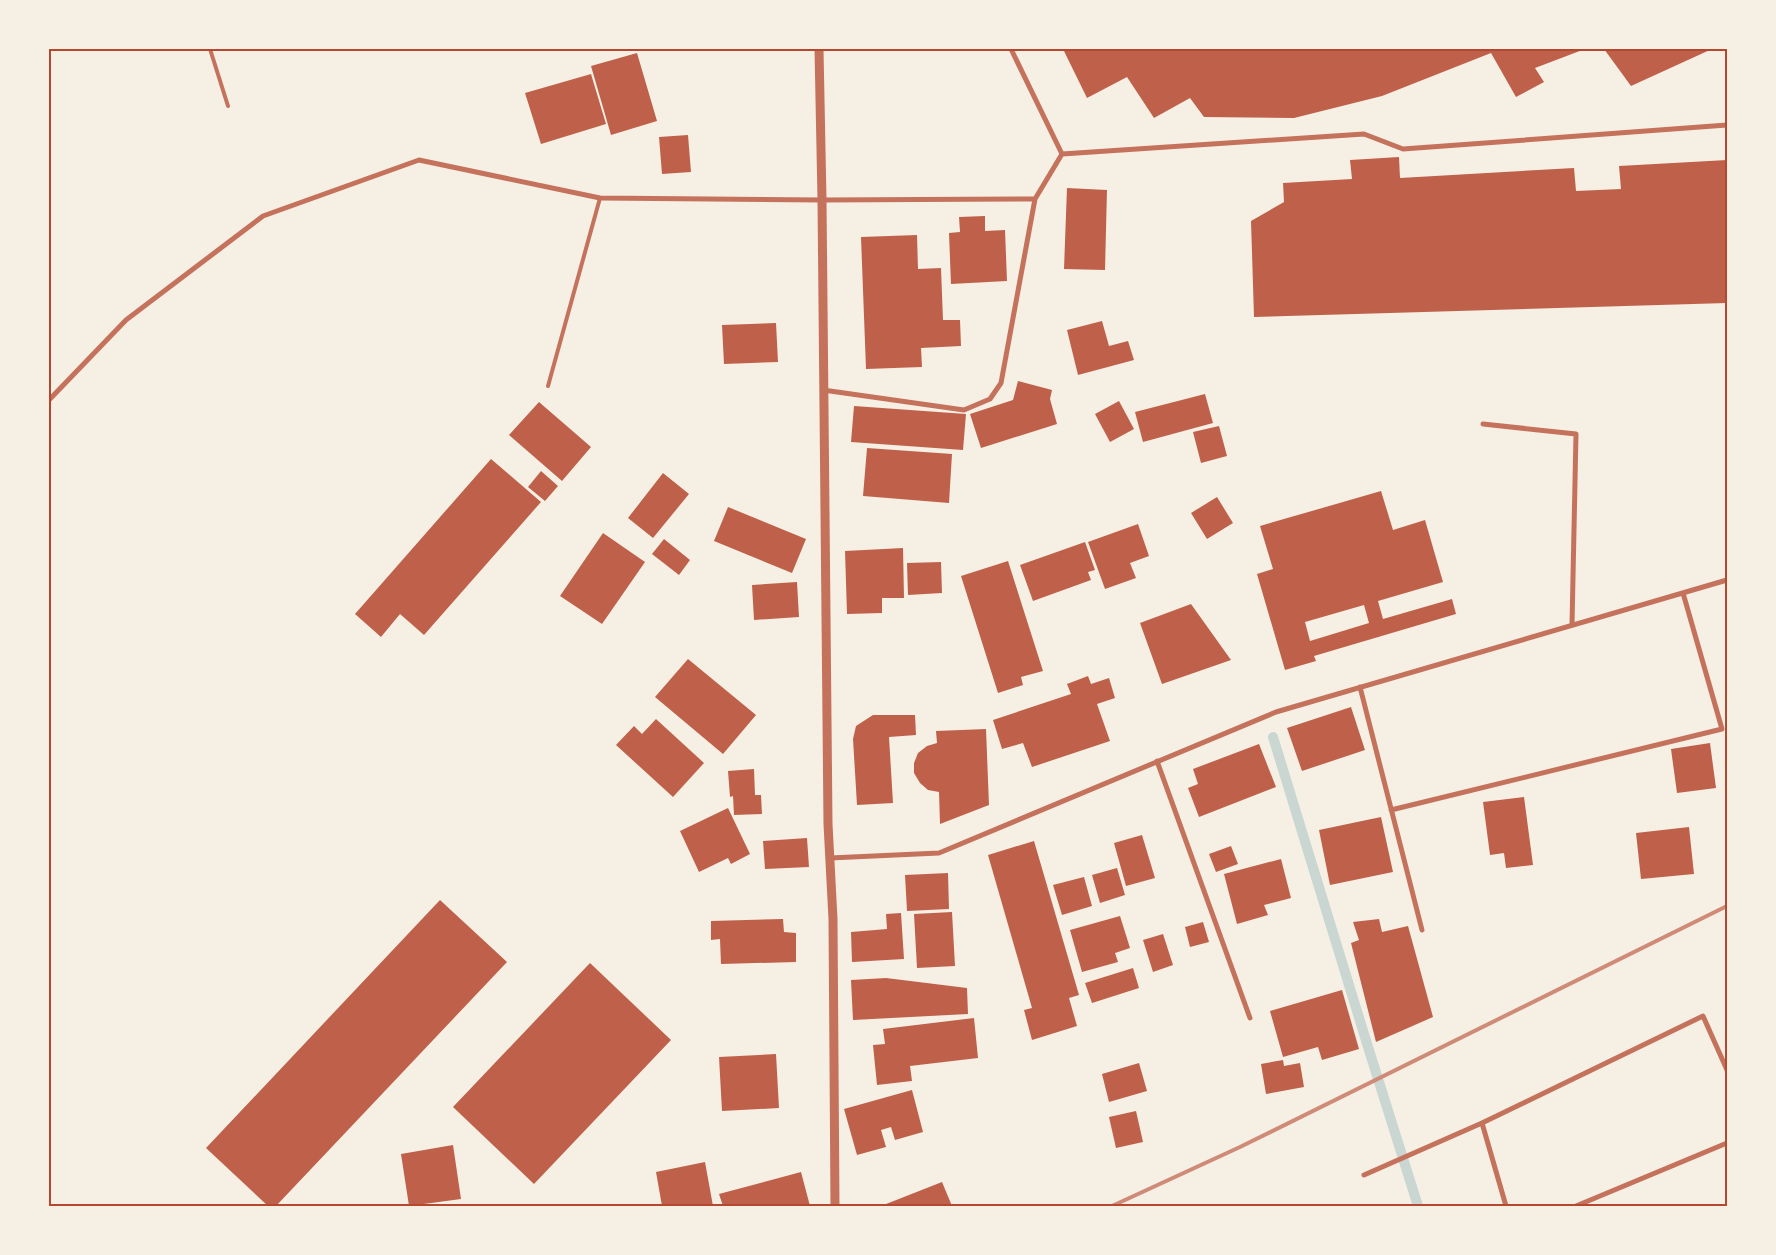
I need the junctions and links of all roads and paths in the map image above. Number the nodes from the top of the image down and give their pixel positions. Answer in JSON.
{"nodes":[{"id":1,"x":210,"y":49,"type":"edge"},
{"id":2,"x":819,"y":49,"type":"edge"},
{"id":3,"x":1011,"y":49,"type":"edge"},
{"id":4,"x":228,"y":106,"type":"dead end"},
{"id":5,"x":1727,"y":124,"type":"edge"},
{"id":6,"x":1062,"y":154,"type":"junction"},
{"id":7,"x":600,"y":198,"type":"junction"},
{"id":8,"x":1035,"y":199,"type":"junction"},
{"id":9,"x":822,"y":200,"type":"junction"},
{"id":10,"x":548,"y":386,"type":"dead end"},
{"id":11,"x":823,"y":390,"type":"junction"},
{"id":12,"x":49,"y":400,"type":"edge"},
{"id":13,"x":1483,"y":424,"type":"dead end"},
{"id":14,"x":1727,"y":580,"type":"edge"},
{"id":15,"x":1683,"y":593,"type":"junction"},
{"id":16,"x":1572,"y":625,"type":"junction"},
{"id":17,"x":1360,"y":687,"type":"junction"},
{"id":18,"x":1158,"y":761,"type":"junction"},
{"id":19,"x":1391,"y":810,"type":"junction"},
{"id":20,"x":830,"y":858,"type":"junction"},
{"id":21,"x":1422,"y":930,"type":"dead end"},
{"id":22,"x":1250,"y":1018,"type":"dead end"},
{"id":23,"x":1727,"y":1070,"type":"edge"},
{"id":24,"x":1482,"y":1123,"type":"junction"},
{"id":25,"x":1727,"y":1143,"type":"edge"},
{"id":26,"x":1364,"y":1175,"type":"dead end"},
{"id":27,"x":835,"y":1206,"type":"edge"},
{"id":28,"x":1506,"y":1206,"type":"edge"},
{"id":29,"x":1576,"y":1206,"type":"edge"}],
"edges":[{"from":1,"to":4,"type":"lane"},
{"from":2,"to":9,"type":"street"},
{"from":3,"to":6,"type":"street"},
{"from":5,"to":6,"type":"street"},
{"from":6,"to":8,"type":"street"},
{"from":7,"to":9,"type":"street"},
{"from":7,"to":10,"type":"lane"},
{"from":7,"to":12,"type":"street"},
{"from":8,"to":9,"type":"street"},
{"from":8,"to":11,"type":"street"},
{"from":9,"to":11,"type":"street"},
{"from":11,"to":20,"type":"street"},
{"from":13,"to":16,"type":"street"},
{"from":14,"to":15,"type":"street"},
{"from":15,"to":16,"type":"street"},
{"from":15,"to":19,"type":"street"},
{"from":16,"to":17,"type":"street"},
{"from":17,"to":18,"type":"street"},
{"from":17,"to":19,"type":"street"},
{"from":18,"to":20,"type":"street"},
{"from":18,"to":22,"type":"street"},
{"from":19,"to":21,"type":"street"},
{"from":20,"to":27,"type":"street"},
{"from":23,"to":24,"type":"street"},
{"from":24,"to":26,"type":"street"},
{"from":24,"to":28,"type":"street"},
{"from":25,"to":29,"type":"street"}]}
